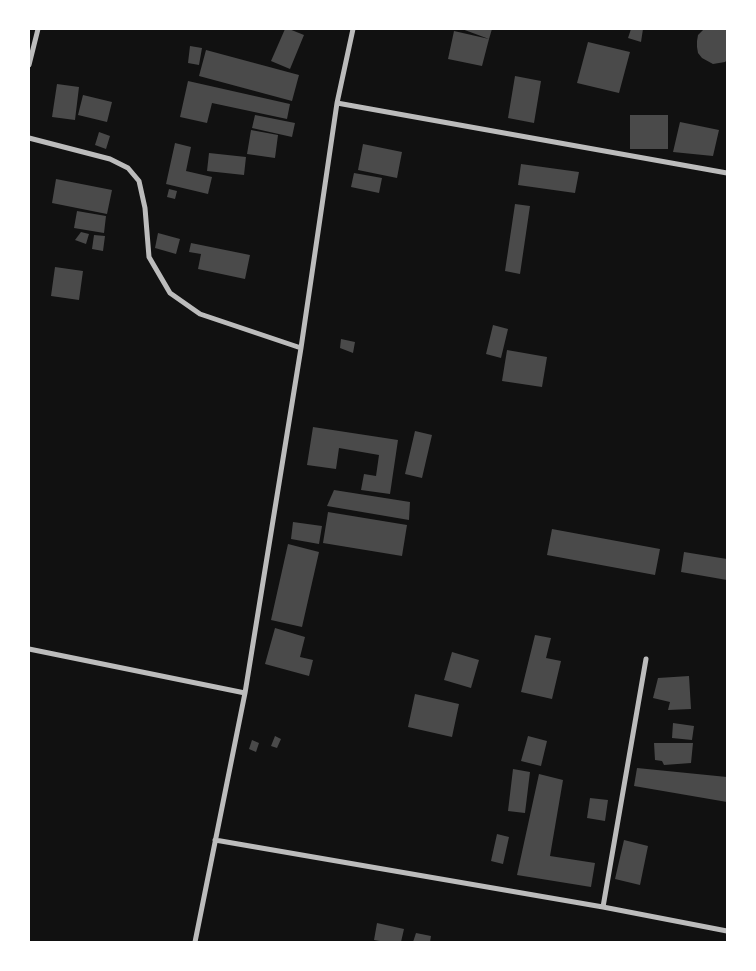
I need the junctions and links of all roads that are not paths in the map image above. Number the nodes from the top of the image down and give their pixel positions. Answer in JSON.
{"nodes":[{"id":1,"x":38,"y":29,"type":"edge"},
{"id":2,"x":353,"y":29,"type":"edge"},
{"id":3,"x":29,"y":66,"type":"edge"},
{"id":4,"x":338,"y":102,"type":"junction"},
{"id":5,"x":29,"y":138,"type":"edge"},
{"id":6,"x":727,"y":173,"type":"edge"},
{"id":7,"x":301,"y":348,"type":"junction"},
{"id":8,"x":29,"y":649,"type":"edge"},
{"id":9,"x":646,"y":659,"type":"dead end"},
{"id":10,"x":245,"y":693,"type":"junction"},
{"id":11,"x":216,"y":840,"type":"junction"},
{"id":12,"x":603,"y":907,"type":"junction"},
{"id":13,"x":727,"y":930,"type":"edge"},
{"id":14,"x":195,"y":942,"type":"edge"}],
"edges":[{"from":1,"to":3,"type":"street"},
{"from":2,"to":4,"type":"street"},
{"from":4,"to":6,"type":"street"},
{"from":4,"to":7,"type":"street"},
{"from":5,"to":7,"type":"street"},
{"from":7,"to":10,"type":"street"},
{"from":8,"to":10,"type":"street"},
{"from":9,"to":12,"type":"street"},
{"from":10,"to":11,"type":"street"},
{"from":11,"to":12,"type":"street"},
{"from":11,"to":14,"type":"street"},
{"from":12,"to":13,"type":"street"}]}
